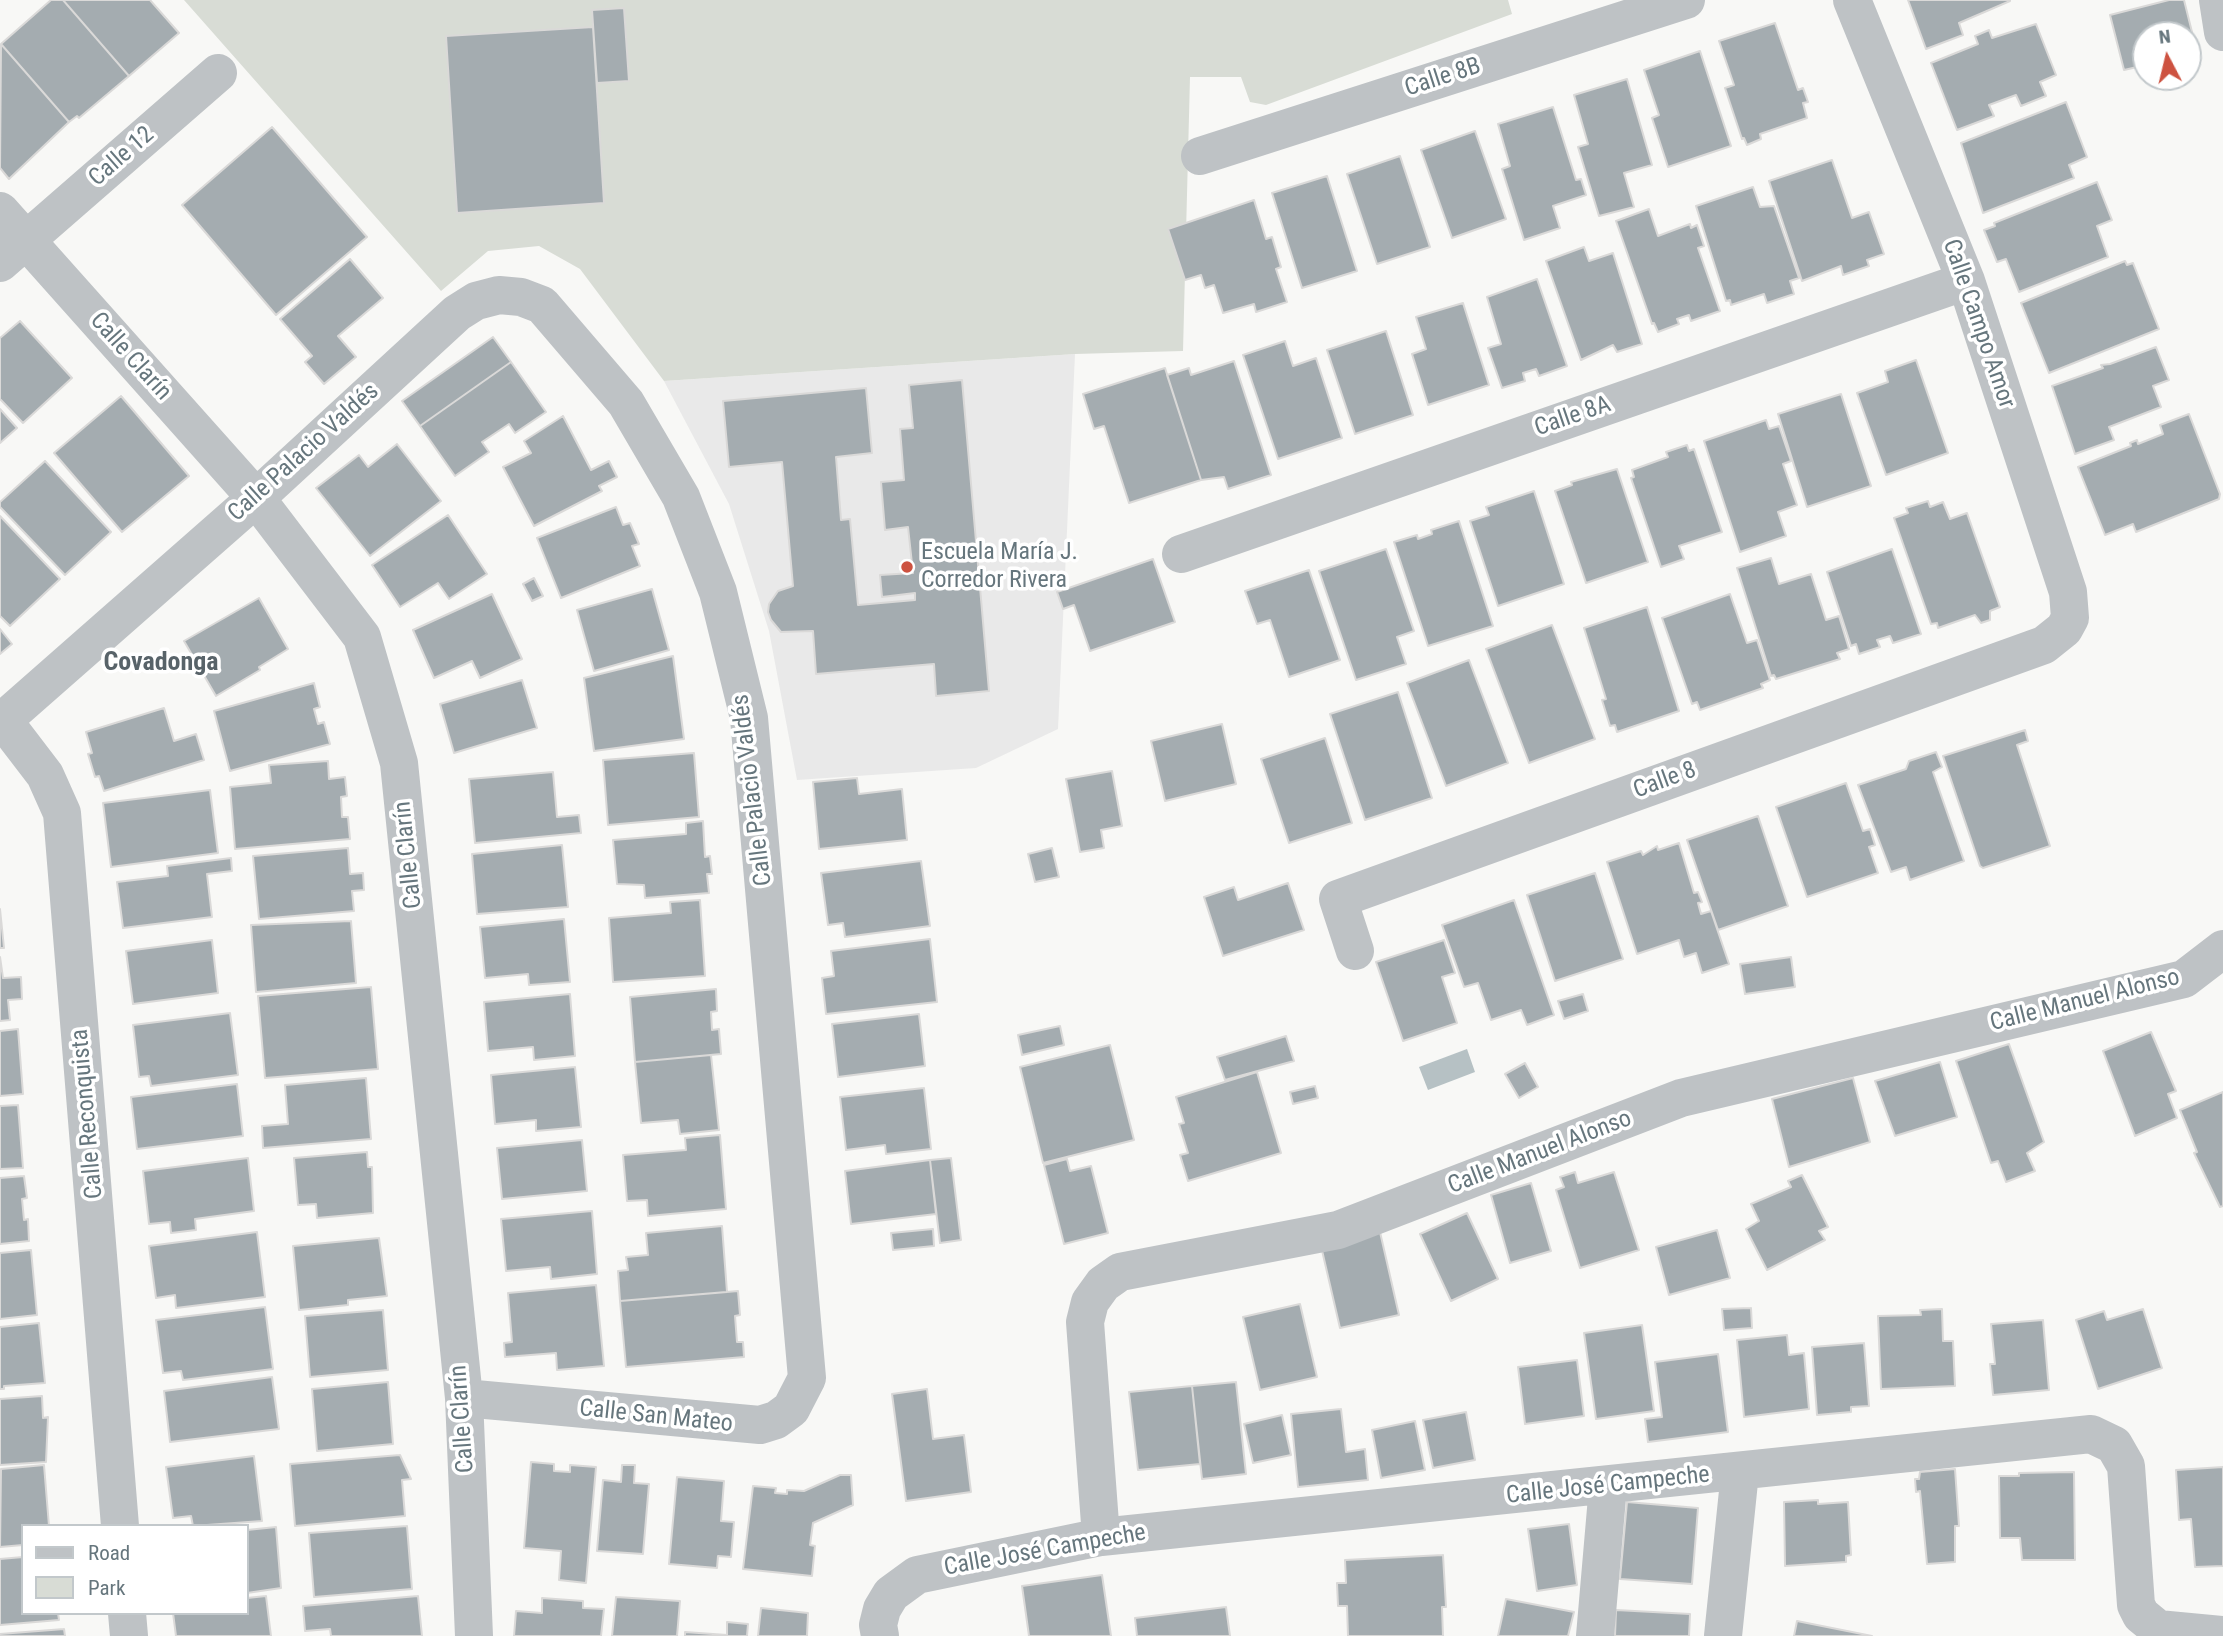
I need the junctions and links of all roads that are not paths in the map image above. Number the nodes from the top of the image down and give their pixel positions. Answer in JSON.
{"nodes":[{"id":1,"x":1686,"y":0,"type":"edge"},
{"id":2,"x":1852,"y":0,"type":"edge"},
{"id":3,"x":2218,"y":0,"type":"edge"},
{"id":4,"x":2223,"y":32,"type":"edge"},
{"id":5,"x":218,"y":73,"type":"dead end"},
{"id":6,"x":1200,"y":156,"type":"dead end"},
{"id":7,"x":0,"y":211,"type":"edge"},
{"id":8,"x":13,"y":252,"type":"edge"},
{"id":9,"x":1966,"y":281,"type":"junction"},
{"id":10,"x":256,"y":498,"type":"junction"},
{"id":11,"x":1181,"y":554,"type":"dead end"},
{"id":12,"x":2044,"y":645,"type":"joint"},
{"id":13,"x":1,"y":721,"type":"edge"},
{"id":14,"x":2223,"y":949,"type":"edge"},
{"id":15,"x":1355,"y":951,"type":"dead end"},
{"id":16,"x":808,"y":1361,"type":"joint"},
{"id":17,"x":464,"y":1398,"type":"junction"},
{"id":18,"x":1740,"y":1472,"type":"junction"},
{"id":19,"x":1608,"y":1486,"type":"junction"},
{"id":20,"x":120,"y":1524,"type":"edge"},
{"id":21,"x":1101,"y":1537,"type":"junction"},
{"id":22,"x":127,"y":1615,"type":"edge"},
{"id":23,"x":2223,"y":1635,"type":"edge"},
{"id":24,"x":129,"y":1636,"type":"edge"},
{"id":25,"x":474,"y":1636,"type":"edge"},
{"id":26,"x":880,"y":1636,"type":"edge"},
{"id":27,"x":1595,"y":1636,"type":"edge"},
{"id":28,"x":1723,"y":1636,"type":"edge"}],
"edges":[{"from":1,"to":6,"type":"street","name":"Calle 8B"},
{"from":2,"to":9,"type":"street","name":"Calle Campo Amor"},
{"from":3,"to":4,"type":"street"},
{"from":5,"to":8,"type":"street","name":"Calle 12"},
{"from":7,"to":8,"type":"street","name":"Calle Clarín"},
{"from":8,"to":10,"type":"street","name":"Calle Clarín"},
{"from":9,"to":11,"type":"street","name":"Calle 8A"},
{"from":9,"to":12,"type":"street","name":"Calle Campo Amor"},
{"from":10,"to":13,"type":"street","name":"Calle Palacio Valdés"},
{"from":10,"to":16,"type":"street","name":"Calle Palacio Valdés"},
{"from":10,"to":17,"type":"street","name":"Calle Clarín"},
{"from":12,"to":15,"type":"street","name":"Calle 8"},
{"from":13,"to":20,"type":"street","name":"Calle Reconquista"},
{"from":14,"to":21,"type":"street","name":"Calle Manuel Alonso"},
{"from":16,"to":17,"type":"street","name":"Calle San Mateo"},
{"from":17,"to":25,"type":"street","name":"Calle Clarín"},
{"from":18,"to":19,"type":"street","name":"Calle José Campeche"},
{"from":18,"to":23,"type":"street","name":"Calle José Campeche"},
{"from":18,"to":28,"type":"street"},
{"from":19,"to":21,"type":"street","name":"Calle José Campeche"},
{"from":19,"to":27,"type":"street"},
{"from":21,"to":26,"type":"street","name":"Calle José Campeche"},
{"from":22,"to":24,"type":"street"}]}
